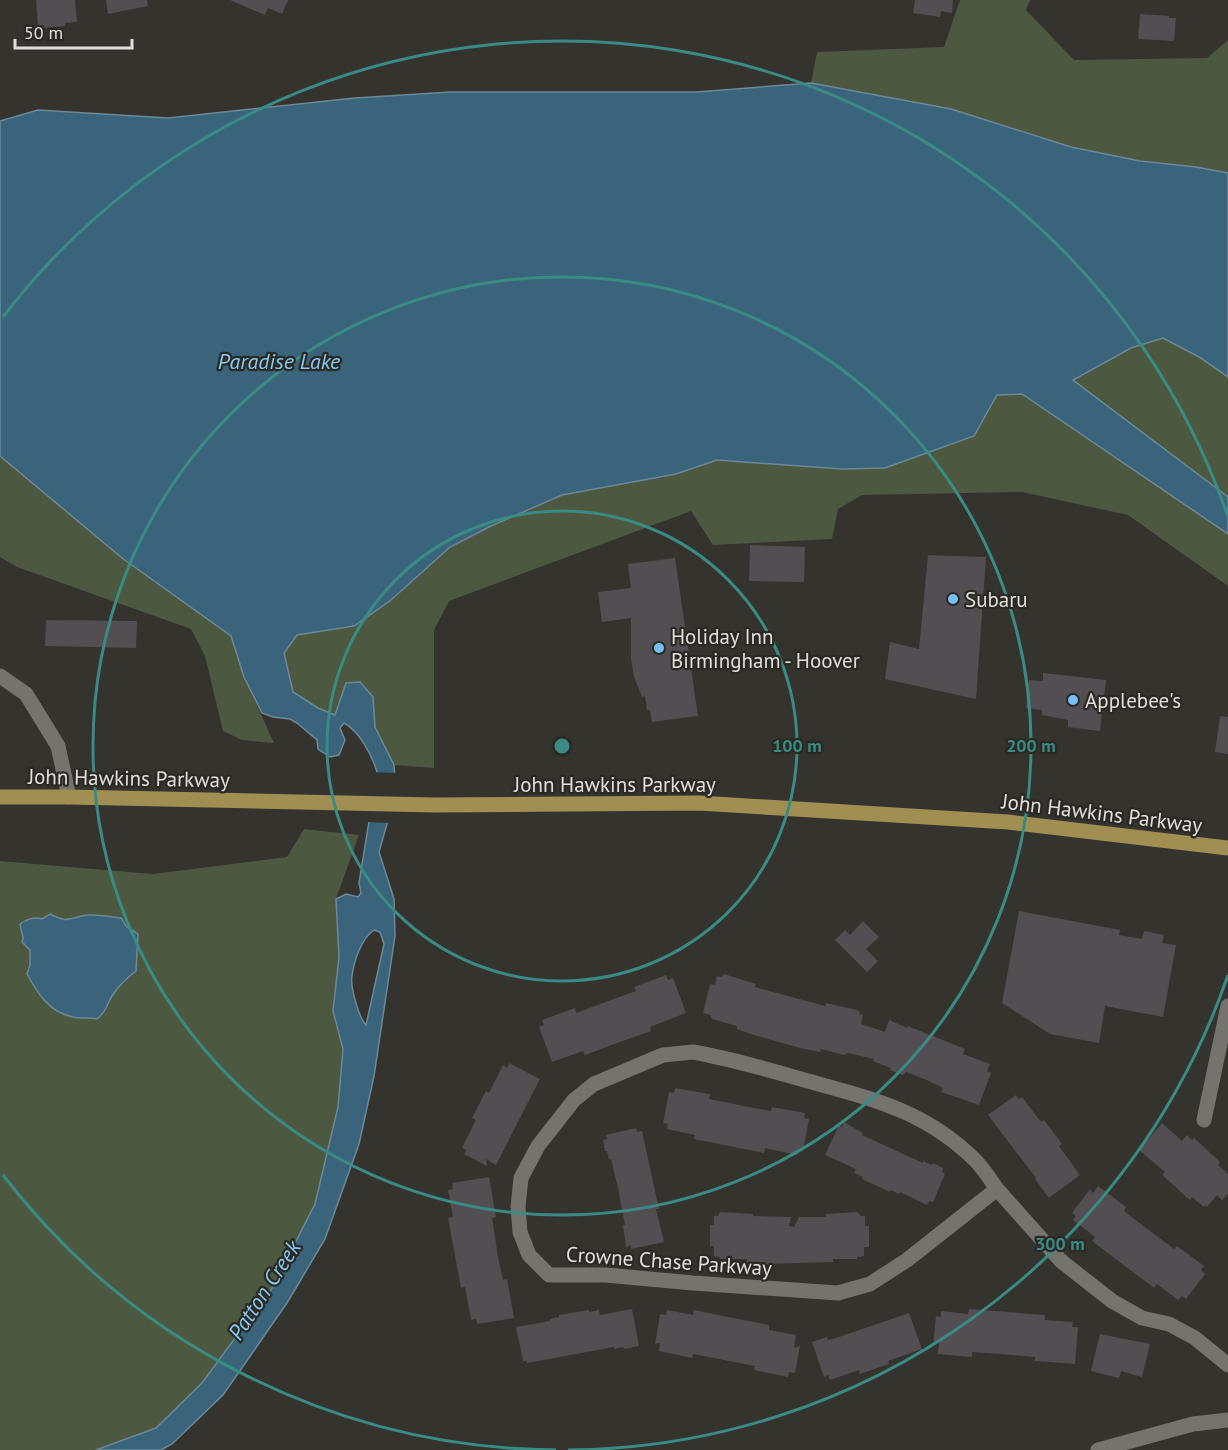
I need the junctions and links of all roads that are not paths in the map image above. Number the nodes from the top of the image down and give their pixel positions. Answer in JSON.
{"nodes":[{"id":1,"x":0,"y":676,"type":"edge"},
{"id":2,"x":0,"y":797,"type":"edge"},
{"id":3,"x":69,"y":797,"type":"junction"},
{"id":4,"x":1228,"y":848,"type":"edge"},
{"id":5,"x":1228,"y":1006,"type":"edge"},
{"id":6,"x":1204,"y":1120,"type":"dead end"},
{"id":7,"x":997,"y":1189,"type":"junction"},
{"id":8,"x":1228,"y":1365,"type":"edge"},
{"id":9,"x":1228,"y":1420,"type":"edge"},
{"id":10,"x":1098,"y":1450,"type":"edge"}],
"edges":[{"from":1,"to":3,"type":"street"},
{"from":2,"to":3,"type":"main road","name":"John Hawkins Parkway"},
{"from":3,"to":4,"type":"main road","name":"John Hawkins Parkway"},
{"from":5,"to":6,"type":"street"},
{"from":7,"to":7,"type":"street","name":"Crowne Chase Parkway"},
{"from":7,"to":8,"type":"street","name":"Crowne Chase Parkway"},
{"from":9,"to":10,"type":"street"}]}
